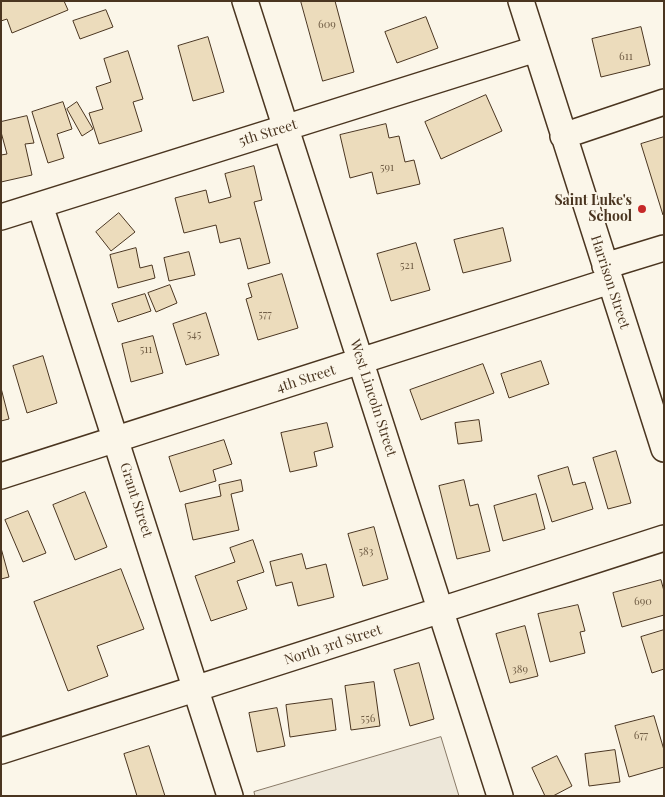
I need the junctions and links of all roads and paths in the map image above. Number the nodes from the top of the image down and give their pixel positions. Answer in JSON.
{"nodes":[{"id":1,"x":246,"y":1,"type":"edge"},
{"id":2,"x":521,"y":1,"type":"edge"},
{"id":3,"x":536,"y":49,"type":"junction"},
{"id":4,"x":664,"y":102,"type":"edge"},
{"id":5,"x":286,"y":127,"type":"junction"},
{"id":6,"x":563,"y":136,"type":"junction"},
{"id":7,"x":40,"y":205,"type":"junction"},
{"id":8,"x":1,"y":217,"type":"edge"},
{"id":9,"x":664,"y":248,"type":"edge"},
{"id":10,"x":608,"y":274,"type":"junction"},
{"id":11,"x":361,"y":361,"type":"junction"},
{"id":12,"x":116,"y":439,"type":"junction"},
{"id":13,"x":664,"y":449,"type":"edge"},
{"id":14,"x":1,"y":476,"type":"edge"},
{"id":15,"x":664,"y":538,"type":"edge"},
{"id":16,"x":441,"y":610,"type":"junction"},
{"id":17,"x":196,"y":688,"type":"junction"},
{"id":18,"x":1,"y":750,"type":"edge"},
{"id":19,"x":230,"y":796,"type":"edge"},
{"id":20,"x":500,"y":796,"type":"edge"}],
"edges":[{"from":1,"to":5,"type":"street","name":"West Lincoln Street"},
{"from":2,"to":3,"type":"street","name":"Harrison Street"},
{"from":3,"to":5,"type":"street","name":"5th Street"},
{"from":3,"to":6,"type":"street","name":"Harrison Street"},
{"from":4,"to":6,"type":"street"},
{"from":5,"to":7,"type":"street","name":"5th Street"},
{"from":5,"to":11,"type":"street","name":"West Lincoln Street"},
{"from":6,"to":10,"type":"street","name":"Harrison Street"},
{"from":7,"to":8,"type":"street","name":"5th Street"},
{"from":7,"to":12,"type":"street","name":"Grant Street"},
{"from":9,"to":10,"type":"street","name":"4th Street"},
{"from":10,"to":11,"type":"street","name":"4th Street"},
{"from":10,"to":13,"type":"street","name":"Harrison Street"},
{"from":11,"to":12,"type":"street","name":"4th Street"},
{"from":11,"to":16,"type":"street","name":"West Lincoln Street"},
{"from":12,"to":14,"type":"street","name":"4th Street"},
{"from":12,"to":17,"type":"street","name":"Grant Street"},
{"from":15,"to":16,"type":"street","name":"North 3rd Street"},
{"from":16,"to":17,"type":"street","name":"North 3rd Street"},
{"from":16,"to":20,"type":"street","name":"West Lincoln Street"},
{"from":17,"to":18,"type":"street","name":"North 3rd Street"},
{"from":17,"to":19,"type":"street","name":"Grant Street"}]}
